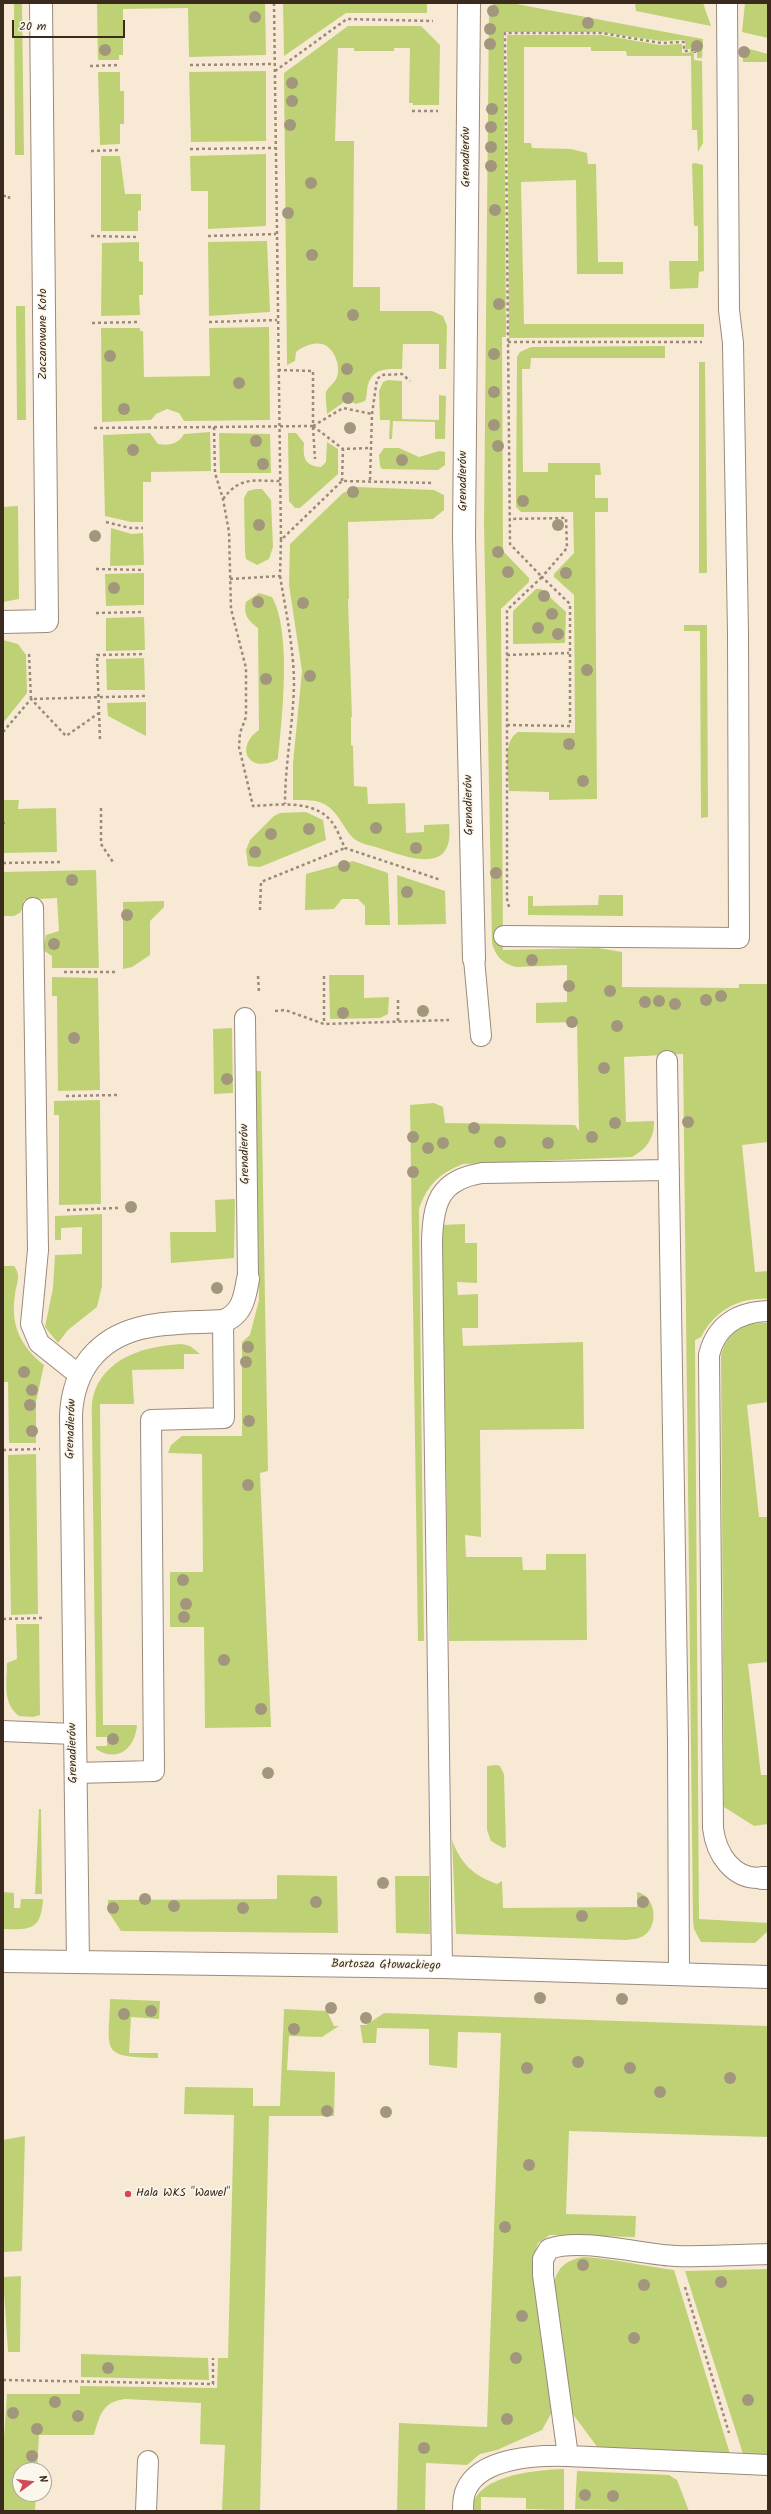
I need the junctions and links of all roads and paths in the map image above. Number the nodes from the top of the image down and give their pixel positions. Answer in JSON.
{"nodes":[{"id":1,"x":41,"y":3,"type":"edge"},
{"id":2,"x":274,"y":3,"type":"edge"},
{"id":3,"x":469,"y":3,"type":"edge"},
{"id":4,"x":727,"y":3,"type":"edge"},
{"id":5,"x":433,"y":21,"type":"dead end"},
{"id":6,"x":696,"y":59,"type":"dead end"},
{"id":7,"x":275,"y":64,"type":"junction"},
{"id":8,"x":119,"y":65,"type":"dead end"},
{"id":9,"x":190,"y":65,"type":"dead end"},
{"id":10,"x":90,"y":66,"type":"dead end"},
{"id":11,"x":275,"y":71,"type":"junction"},
{"id":12,"x":412,"y":111,"type":"dead end"},
{"id":13,"x":446,"y":111,"type":"dead end"},
{"id":14,"x":275,"y":148,"type":"junction"},
{"id":15,"x":190,"y":149,"type":"dead end"},
{"id":16,"x":120,"y":150,"type":"dead end"},
{"id":17,"x":91,"y":151,"type":"dead end"},
{"id":18,"x":276,"y":234,"type":"junction"},
{"id":19,"x":91,"y":236,"type":"dead end"},
{"id":20,"x":208,"y":236,"type":"dead end"},
{"id":21,"x":139,"y":237,"type":"dead end"},
{"id":22,"x":277,"y":320,"type":"junction"},
{"id":23,"x":139,"y":322,"type":"dead end"},
{"id":24,"x":209,"y":322,"type":"dead end"},
{"id":25,"x":92,"y":323,"type":"dead end"},
{"id":26,"x":508,"y":342,"type":"junction"},
{"id":27,"x":710,"y":342,"type":"dead end"},
{"id":28,"x":278,"y":370,"type":"junction"},
{"id":29,"x":410,"y":381,"type":"dead end"},
{"id":30,"x":372,"y":414,"type":"junction"},
{"id":31,"x":313,"y":426,"type":"junction"},
{"id":32,"x":214,"y":427,"type":"junction"},
{"id":33,"x":279,"y":427,"type":"junction"},
{"id":34,"x":94,"y":428,"type":"dead end"},
{"id":35,"x":371,"y":448,"type":"junction"},
{"id":36,"x":343,"y":449,"type":"junction"},
{"id":37,"x":315,"y":459,"type":"dead end"},
{"id":38,"x":370,"y":480,"type":"junction"},
{"id":39,"x":280,"y":481,"type":"junction"},
{"id":40,"x":342,"y":481,"type":"junction"},
{"id":41,"x":441,"y":483,"type":"dead end"},
{"id":42,"x":223,"y":499,"type":"junction"},
{"id":43,"x":509,"y":519,"type":"junction"},
{"id":44,"x":106,"y":522,"type":"dead end"},
{"id":45,"x":143,"y":528,"type":"dead end"},
{"id":46,"x":281,"y":540,"type":"junction"},
{"id":47,"x":96,"y":569,"type":"dead end"},
{"id":48,"x":144,"y":570,"type":"dead end"},
{"id":49,"x":280,"y":576,"type":"junction"},
{"id":50,"x":542,"y":577,"type":"junction"},
{"id":51,"x":230,"y":579,"type":"junction"},
{"id":52,"x":144,"y":612,"type":"dead end"},
{"id":53,"x":96,"y":613,"type":"dead end"},
{"id":54,"x":3,"y":622,"type":"edge"},
{"id":55,"x":569,"y":652,"type":"junction"},
{"id":56,"x":30,"y":654,"type":"dead end"},
{"id":57,"x":144,"y":654,"type":"dead end"},
{"id":58,"x":507,"y":655,"type":"junction"},
{"id":59,"x":145,"y":696,"type":"dead end"},
{"id":60,"x":99,"y":697,"type":"junction"},
{"id":61,"x":31,"y":699,"type":"junction"},
{"id":62,"x":99,"y":713,"type":"junction"},
{"id":63,"x":507,"y":724,"type":"junction"},
{"id":64,"x":3,"y":732,"type":"edge"},
{"id":65,"x":100,"y":739,"type":"dead end"},
{"id":66,"x":285,"y":804,"type":"junction"},
{"id":67,"x":101,"y":808,"type":"dead end"},
{"id":68,"x":345,"y":848,"type":"junction"},
{"id":69,"x":63,"y":862,"type":"dead end"},
{"id":70,"x":113,"y":862,"type":"dead end"},
{"id":71,"x":3,"y":863,"type":"edge"},
{"id":72,"x":444,"y":881,"type":"dead end"},
{"id":73,"x":33,"y":908,"type":"dead end"},
{"id":74,"x":260,"y":910,"type":"dead end"},
{"id":75,"x":511,"y":911,"type":"dead end"},
{"id":76,"x":504,"y":936,"type":"dead end"},
{"id":77,"x":474,"y":959,"type":"joint"},
{"id":78,"x":56,"y":972,"type":"dead end"},
{"id":79,"x":115,"y":972,"type":"dead end"},
{"id":80,"x":324,"y":976,"type":"dead end"},
{"id":81,"x":398,"y":998,"type":"dead end"},
{"id":82,"x":245,"y":1018,"type":"joint"},
{"id":83,"x":457,"y":1020,"type":"dead end"},
{"id":84,"x":398,"y":1021,"type":"junction"},
{"id":85,"x":324,"y":1024,"type":"junction"},
{"id":86,"x":481,"y":1036,"type":"dead end"},
{"id":87,"x":667,"y":1061,"type":"dead end"},
{"id":88,"x":118,"y":1095,"type":"dead end"},
{"id":89,"x":58,"y":1096,"type":"dead end"},
{"id":90,"x":670,"y":1170,"type":"junction"},
{"id":91,"x":118,"y":1208,"type":"dead end"},
{"id":92,"x":60,"y":1210,"type":"dead end"},
{"id":93,"x":248,"y":1279,"type":"joint"},
{"id":94,"x":768,"y":1312,"type":"edge"},
{"id":95,"x":223,"y":1321,"type":"junction"},
{"id":96,"x":79,"y":1375,"type":"junction"},
{"id":97,"x":32,"y":1449,"type":"dead end"},
{"id":98,"x":3,"y":1450,"type":"edge"},
{"id":99,"x":3,"y":1619,"type":"edge"},
{"id":100,"x":34,"y":1619,"type":"dead end"},
{"id":101,"x":3,"y":1731,"type":"edge"},
{"id":102,"x":74,"y":1734,"type":"junction"},
{"id":103,"x":75,"y":1774,"type":"junction"},
{"id":104,"x":765,"y":1878,"type":"edge"},
{"id":105,"x":3,"y":1961,"type":"edge"},
{"id":106,"x":78,"y":1962,"type":"junction"},
{"id":107,"x":442,"y":1967,"type":"junction"},
{"id":108,"x":679,"y":1974,"type":"junction"},
{"id":109,"x":768,"y":1977,"type":"edge"},
{"id":110,"x":768,"y":2254,"type":"edge"},
{"id":111,"x":675,"y":2256,"type":"junction"},
{"id":112,"x":213,"y":2358,"type":"dead end"},
{"id":113,"x":3,"y":2380,"type":"edge"},
{"id":114,"x":568,"y":2456,"type":"junction"},
{"id":115,"x":148,"y":2461,"type":"dead end"},
{"id":116,"x":738,"y":2464,"type":"junction"},
{"id":117,"x":768,"y":2466,"type":"edge"},
{"id":118,"x":146,"y":2511,"type":"edge"},
{"id":119,"x":463,"y":2511,"type":"edge"}],
"edges":[{"from":1,"to":54,"type":"street","name":"Zaczarowane Koło"},
{"from":2,"to":7,"type":"path"},
{"from":3,"to":77,"type":"street","name":"Grenadierów"},
{"from":4,"to":76,"type":"lane"},
{"from":5,"to":11,"type":"path"},
{"from":6,"to":26,"type":"path"},
{"from":7,"to":9,"type":"path"},
{"from":7,"to":11,"type":"path"},
{"from":8,"to":10,"type":"path"},
{"from":11,"to":14,"type":"path"},
{"from":12,"to":13,"type":"path"},
{"from":14,"to":15,"type":"path"},
{"from":14,"to":18,"type":"path"},
{"from":16,"to":17,"type":"path"},
{"from":18,"to":20,"type":"path"},
{"from":18,"to":22,"type":"path"},
{"from":19,"to":21,"type":"path"},
{"from":22,"to":24,"type":"path"},
{"from":22,"to":28,"type":"path"},
{"from":23,"to":25,"type":"path"},
{"from":26,"to":27,"type":"path"},
{"from":26,"to":43,"type":"path"},
{"from":28,"to":31,"type":"path"},
{"from":28,"to":33,"type":"path"},
{"from":29,"to":30,"type":"path"},
{"from":30,"to":31,"type":"path"},
{"from":30,"to":35,"type":"path"},
{"from":31,"to":33,"type":"path"},
{"from":31,"to":36,"type":"path"},
{"from":31,"to":37,"type":"path"},
{"from":32,"to":33,"type":"path"},
{"from":32,"to":34,"type":"path"},
{"from":32,"to":42,"type":"path"},
{"from":33,"to":39,"type":"path"},
{"from":35,"to":36,"type":"path"},
{"from":35,"to":38,"type":"path"},
{"from":36,"to":40,"type":"path"},
{"from":38,"to":40,"type":"path"},
{"from":38,"to":41,"type":"path"},
{"from":39,"to":42,"type":"path"},
{"from":39,"to":46,"type":"path"},
{"from":40,"to":46,"type":"path"},
{"from":42,"to":51,"type":"path"},
{"from":43,"to":50,"type":"path"},
{"from":43,"to":50,"type":"path"},
{"from":44,"to":45,"type":"path"},
{"from":46,"to":49,"type":"path"},
{"from":47,"to":48,"type":"path"},
{"from":49,"to":51,"type":"path"},
{"from":49,"to":66,"type":"path"},
{"from":50,"to":55,"type":"path"},
{"from":50,"to":58,"type":"path"},
{"from":51,"to":66,"type":"path"},
{"from":52,"to":53,"type":"path"},
{"from":55,"to":58,"type":"path"},
{"from":55,"to":63,"type":"path"},
{"from":56,"to":61,"type":"path"},
{"from":57,"to":60,"type":"path"},
{"from":58,"to":63,"type":"path"},
{"from":59,"to":60,"type":"path"},
{"from":60,"to":61,"type":"path"},
{"from":60,"to":62,"type":"path"},
{"from":61,"to":62,"type":"path"},
{"from":61,"to":64,"type":"path"},
{"from":62,"to":65,"type":"path"},
{"from":63,"to":75,"type":"path"},
{"from":66,"to":68,"type":"path"},
{"from":67,"to":70,"type":"path"},
{"from":68,"to":72,"type":"path"},
{"from":68,"to":74,"type":"path"},
{"from":69,"to":71,"type":"path"},
{"from":73,"to":96,"type":"lane"},
{"from":77,"to":86,"type":"lane"},
{"from":78,"to":79,"type":"path"},
{"from":80,"to":85,"type":"path"},
{"from":81,"to":84,"type":"path"},
{"from":82,"to":85,"type":"path"},
{"from":82,"to":93,"type":"lane","name":"Grenadierów"},
{"from":83,"to":84,"type":"path"},
{"from":84,"to":85,"type":"path"},
{"from":87,"to":90,"type":"lane"},
{"from":88,"to":89,"type":"path"},
{"from":90,"to":107,"type":"lane"},
{"from":90,"to":108,"type":"lane"},
{"from":91,"to":92,"type":"path"},
{"from":93,"to":95,"type":"street","name":"Grenadierów"},
{"from":94,"to":104,"type":"lane"},
{"from":95,"to":96,"type":"street","name":"Grenadierów"},
{"from":95,"to":103,"type":"lane"},
{"from":96,"to":102,"type":"street","name":"Grenadierów"},
{"from":97,"to":98,"type":"path"},
{"from":99,"to":100,"type":"path"},
{"from":101,"to":102,"type":"lane"},
{"from":102,"to":103,"type":"street","name":"Grenadierów"},
{"from":103,"to":106,"type":"street","name":"Grenadierów"},
{"from":105,"to":106,"type":"street","name":"Bartosza Głowackiego"},
{"from":106,"to":107,"type":"street","name":"Bartosza Głowackiego"},
{"from":107,"to":108,"type":"street","name":"Bartosza Głowackiego"},
{"from":108,"to":109,"type":"street","name":"Bartosza Głowackiego"},
{"from":110,"to":111,"type":"lane"},
{"from":111,"to":114,"type":"lane"},
{"from":111,"to":116,"type":"path"},
{"from":112,"to":113,"type":"path"},
{"from":114,"to":116,"type":"lane"},
{"from":114,"to":119,"type":"lane"},
{"from":115,"to":118,"type":"lane"},
{"from":116,"to":117,"type":"lane"}]}
